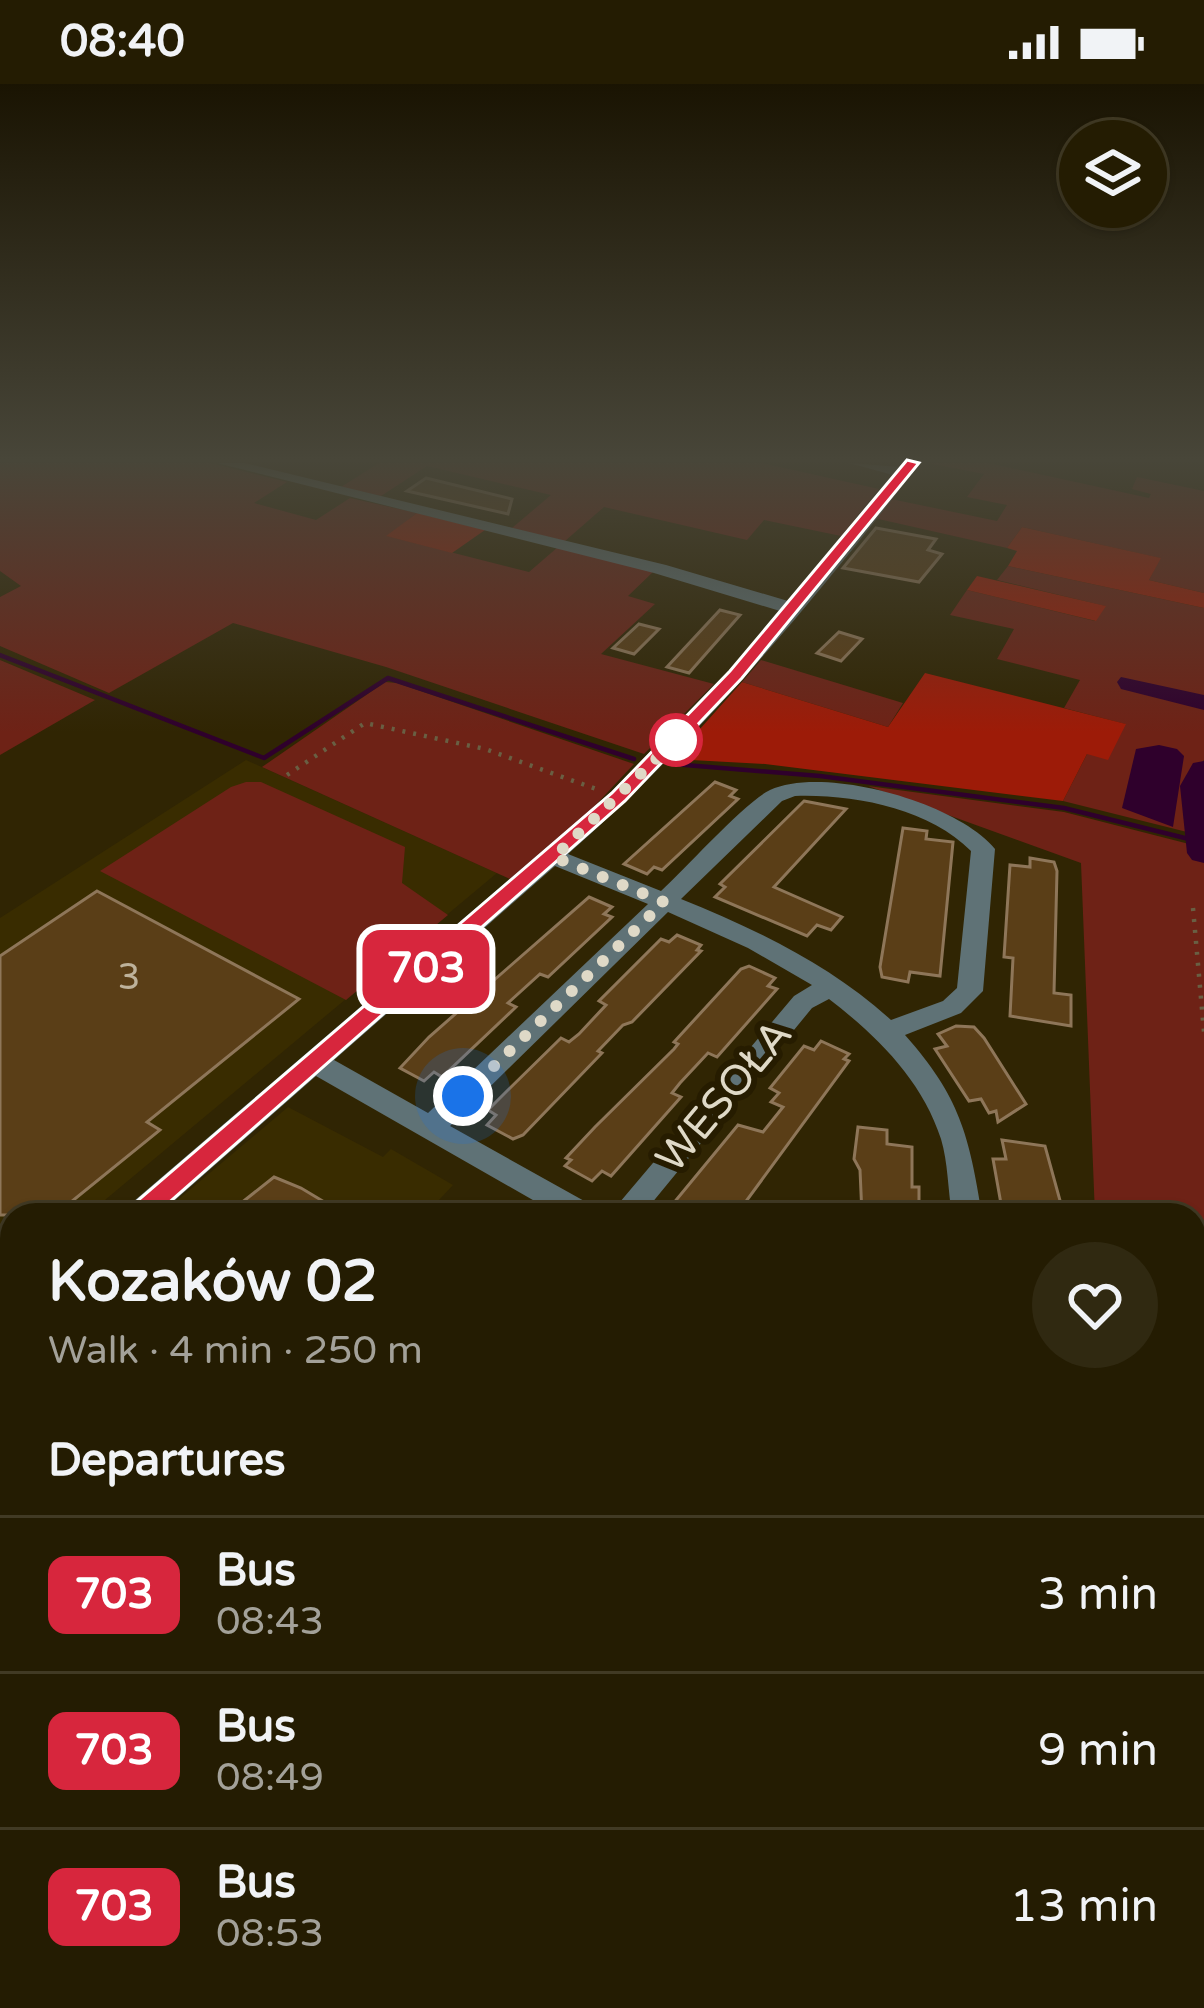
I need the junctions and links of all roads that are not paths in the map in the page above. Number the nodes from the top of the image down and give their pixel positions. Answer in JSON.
{"nodes":[{"id":1,"x":593,"y":553,"type":"edge"},
{"id":2,"x":837,"y":553,"type":"edge"},
{"id":3,"x":791,"y":608,"type":"junction"},
{"id":4,"x":554,"y":857,"type":"junction"},
{"id":5,"x":664,"y":902,"type":"junction"},
{"id":6,"x":832,"y":986,"type":"junction"},
{"id":7,"x":887,"y":1032,"type":"junction"},
{"id":8,"x":316,"y":1063,"type":"junction"},
{"id":9,"x":430,"y":1128,"type":"junction"},
{"id":10,"x":152,"y":1203,"type":"edge"},
{"id":11,"x":563,"y":1203,"type":"edge"},
{"id":12,"x":634,"y":1203,"type":"edge"},
{"id":13,"x":966,"y":1203,"type":"edge"}],
"edges":[{"from":1,"to":3,"type":"street"},
{"from":2,"to":3,"type":"street"},
{"from":3,"to":4,"type":"street"},
{"from":4,"to":5,"type":"street","name":"WESOŁA"},
{"from":4,"to":8,"type":"street"},
{"from":5,"to":6,"type":"street","name":"WESOŁA"},
{"from":5,"to":7,"type":"street"},
{"from":5,"to":9,"type":"street"},
{"from":6,"to":7,"type":"street","name":"WESOŁA"},
{"from":6,"to":12,"type":"street","name":"WESOŁA"},
{"from":7,"to":13,"type":"street","name":"WESOŁA"},
{"from":8,"to":9,"type":"street"},
{"from":8,"to":10,"type":"street"},
{"from":9,"to":11,"type":"street"}]}
